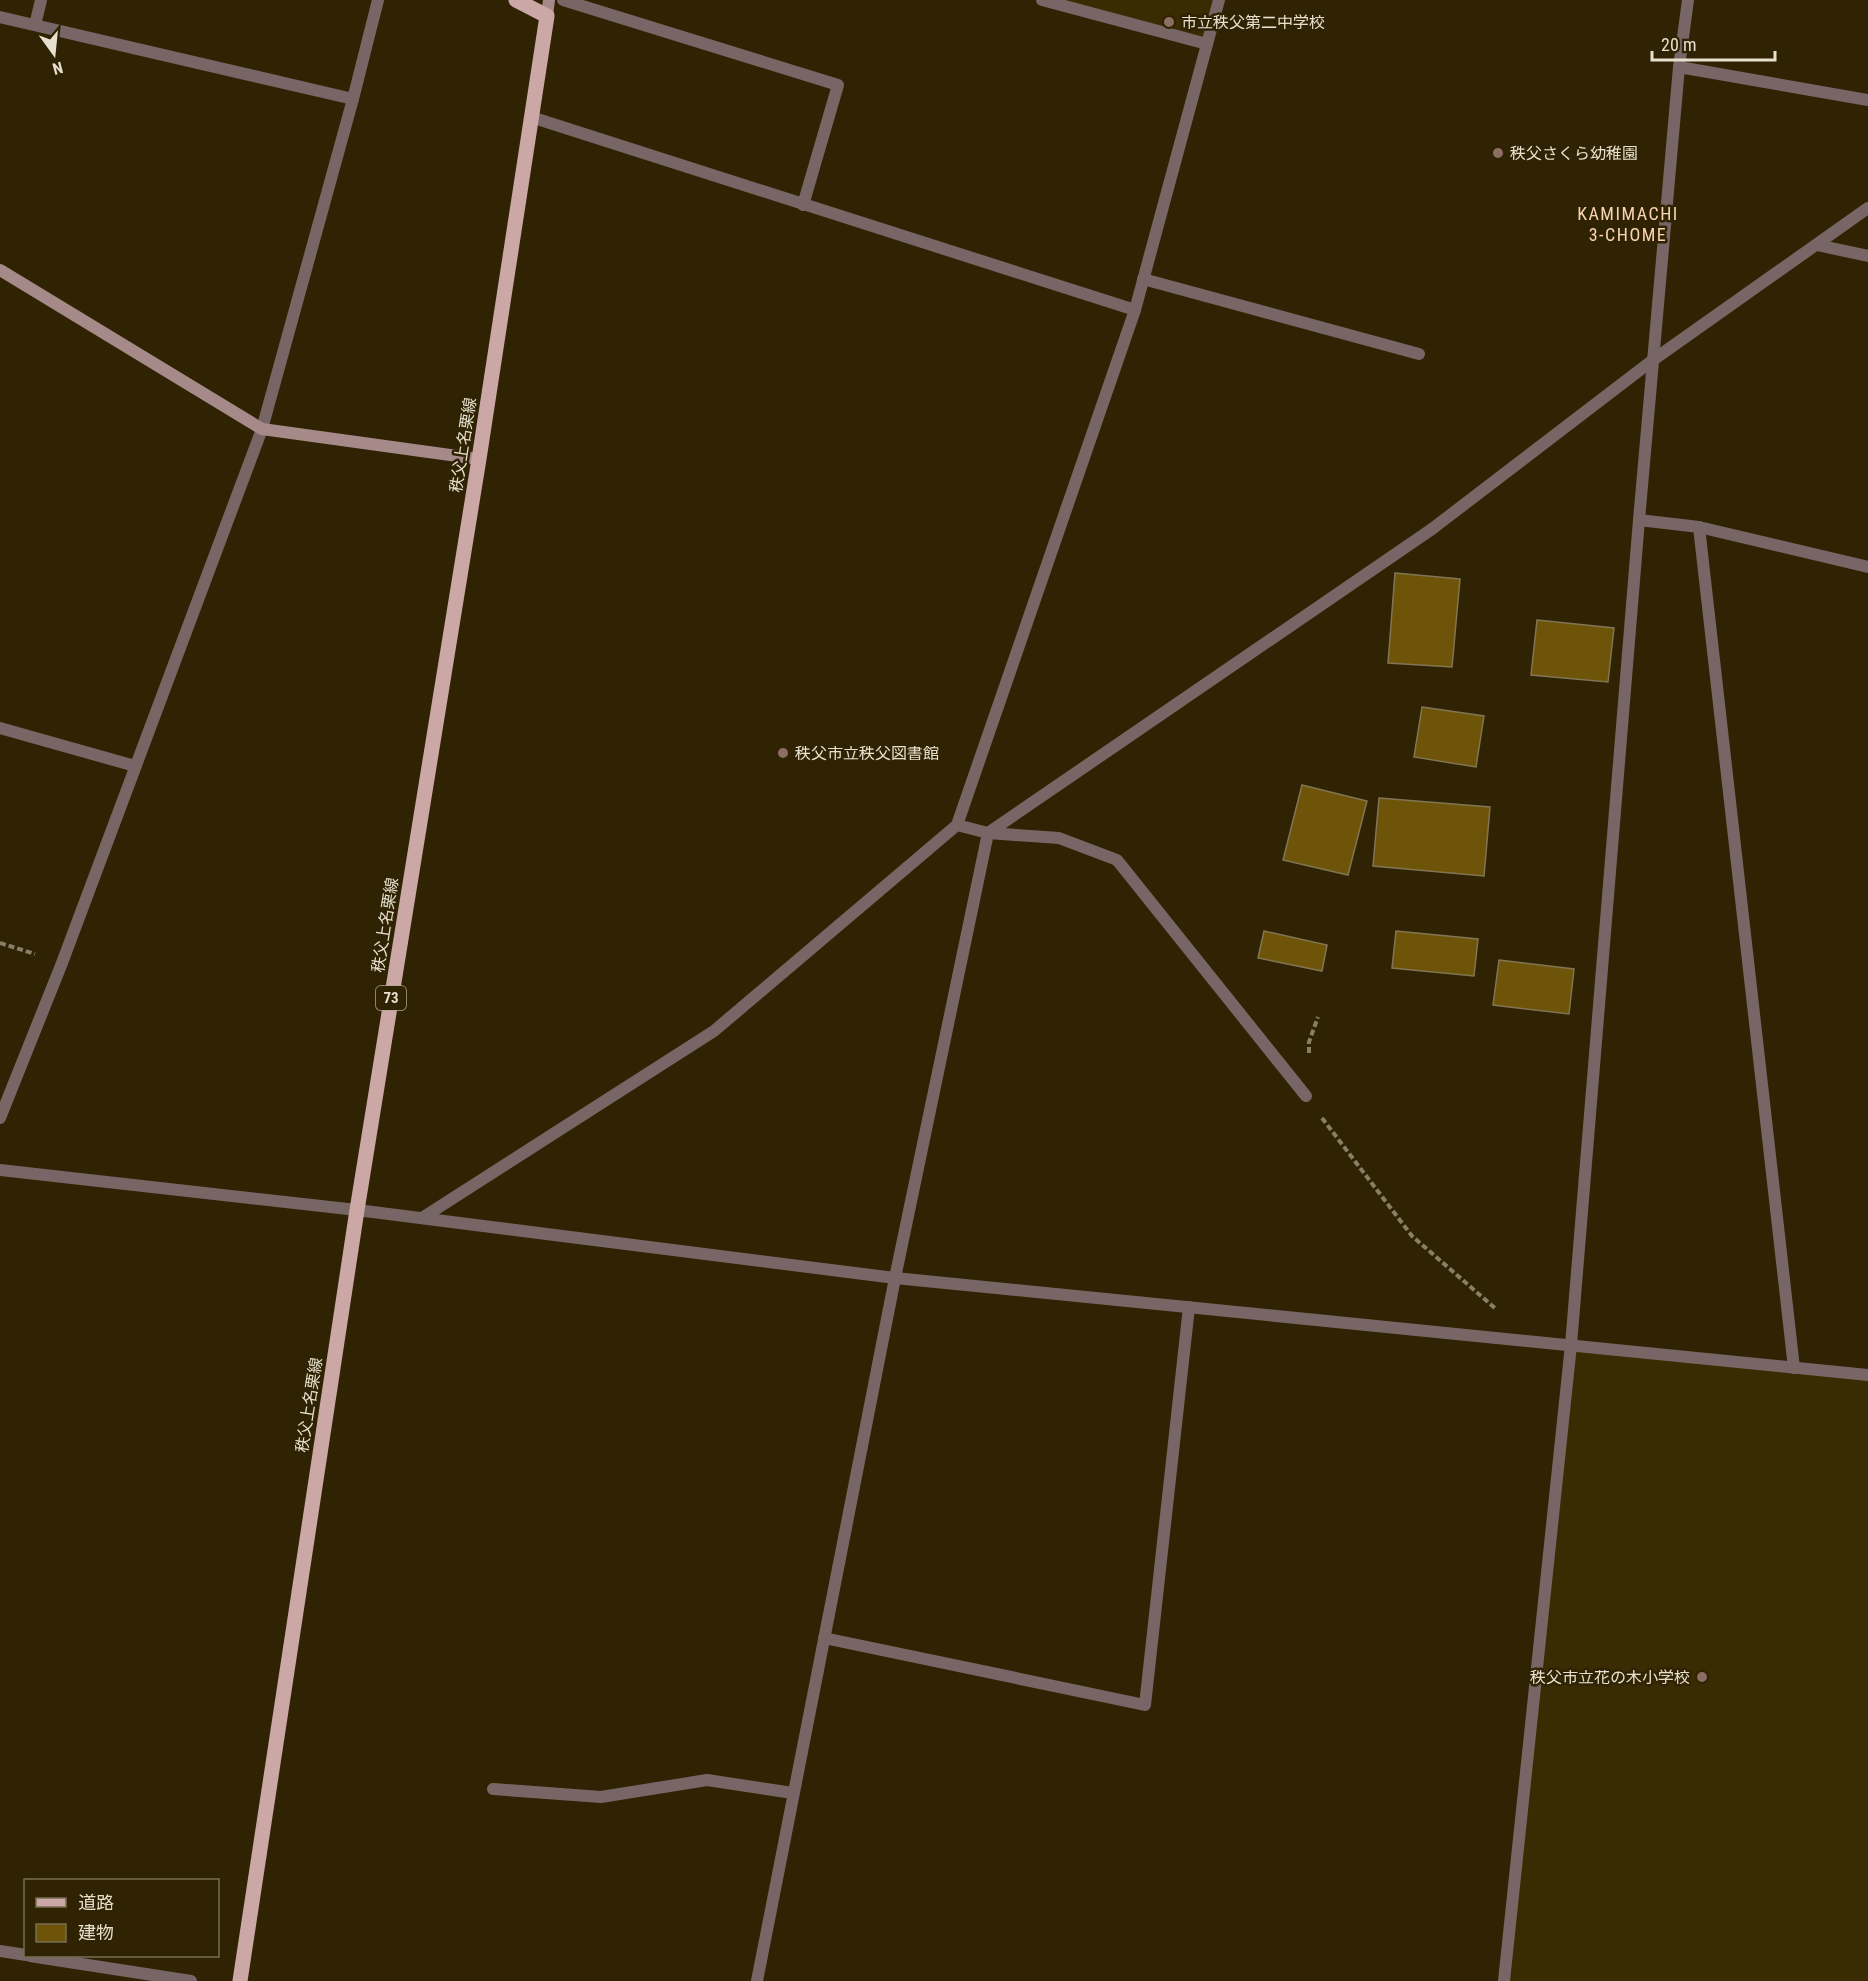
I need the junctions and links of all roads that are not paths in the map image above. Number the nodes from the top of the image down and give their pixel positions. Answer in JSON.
{"nodes":[{"id":1,"x":41,"y":0,"type":"edge"},
{"id":2,"x":378,"y":0,"type":"edge"},
{"id":3,"x":516,"y":0,"type":"edge"},
{"id":4,"x":549,"y":0,"type":"edge"},
{"id":5,"x":563,"y":0,"type":"edge"},
{"id":6,"x":1042,"y":0,"type":"edge"},
{"id":7,"x":1219,"y":0,"type":"edge"},
{"id":8,"x":1688,"y":0,"type":"edge"},
{"id":9,"x":547,"y":16,"type":"junction"},
{"id":10,"x":0,"y":17,"type":"edge"},
{"id":11,"x":35,"y":25,"type":"junction"},
{"id":12,"x":1208,"y":44,"type":"junction"},
{"id":13,"x":1679,"y":67,"type":"junction"},
{"id":14,"x":353,"y":99,"type":"junction"},
{"id":15,"x":1868,"y":100,"type":"edge"},
{"id":16,"x":531,"y":117,"type":"junction"},
{"id":17,"x":803,"y":205,"type":"junction"},
{"id":18,"x":1868,"y":208,"type":"edge"},
{"id":19,"x":1817,"y":245,"type":"junction"},
{"id":20,"x":1868,"y":256,"type":"edge"},
{"id":21,"x":0,"y":270,"type":"edge"},
{"id":22,"x":1143,"y":279,"type":"junction"},
{"id":23,"x":1135,"y":310,"type":"junction"},
{"id":24,"x":1419,"y":354,"type":"dead end"},
{"id":25,"x":1653,"y":360,"type":"junction"},
{"id":26,"x":262,"y":429,"type":"junction"},
{"id":27,"x":479,"y":459,"type":"junction"},
{"id":28,"x":1639,"y":520,"type":"junction"},
{"id":29,"x":1699,"y":527,"type":"junction"},
{"id":30,"x":1868,"y":567,"type":"edge"},
{"id":31,"x":0,"y":728,"type":"edge"},
{"id":32,"x":135,"y":766,"type":"junction"},
{"id":33,"x":957,"y":825,"type":"junction"},
{"id":34,"x":988,"y":833,"type":"junction"},
{"id":35,"x":1306,"y":1096,"type":"road end"},
{"id":36,"x":0,"y":1118,"type":"edge"},
{"id":37,"x":0,"y":1170,"type":"edge"},
{"id":38,"x":357,"y":1210,"type":"junction"},
{"id":39,"x":422,"y":1218,"type":"junction"},
{"id":40,"x":895,"y":1278,"type":"junction"},
{"id":41,"x":1189,"y":1307,"type":"junction"},
{"id":42,"x":1571,"y":1345,"type":"junction"},
{"id":43,"x":1794,"y":1368,"type":"junction"},
{"id":44,"x":1868,"y":1375,"type":"edge"},
{"id":45,"x":824,"y":1638,"type":"junction"},
{"id":46,"x":493,"y":1789,"type":"dead end"},
{"id":47,"x":794,"y":1793,"type":"junction"},
{"id":48,"x":0,"y":1951,"type":"edge"},
{"id":49,"x":24,"y":1955,"type":"edge"},
{"id":50,"x":36,"y":1957,"type":"edge"},
{"id":51,"x":191,"y":1981,"type":"edge"},
{"id":52,"x":240,"y":1981,"type":"edge"},
{"id":53,"x":756,"y":1981,"type":"edge"},
{"id":54,"x":1504,"y":1981,"type":"edge"}],
"edges":[{"from":1,"to":11,"type":"street"},
{"from":2,"to":14,"type":"street"},
{"from":3,"to":9,"type":"main road"},
{"from":4,"to":9,"type":"street"},
{"from":5,"to":17,"type":"street"},
{"from":6,"to":12,"type":"street"},
{"from":7,"to":12,"type":"street"},
{"from":8,"to":13,"type":"street"},
{"from":9,"to":16,"type":"main road","name":"秩父上名栗線","number":"73"},
{"from":10,"to":11,"type":"street"},
{"from":11,"to":14,"type":"street"},
{"from":12,"to":22,"type":"street"},
{"from":13,"to":15,"type":"street"},
{"from":13,"to":25,"type":"street"},
{"from":14,"to":26,"type":"street"},
{"from":16,"to":17,"type":"street"},
{"from":16,"to":27,"type":"main road","name":"秩父上名栗線","number":"73"},
{"from":17,"to":23,"type":"street"},
{"from":18,"to":19,"type":"street"},
{"from":19,"to":20,"type":"street"},
{"from":19,"to":25,"type":"street"},
{"from":21,"to":26,"type":"street"},
{"from":22,"to":23,"type":"street"},
{"from":22,"to":24,"type":"street"},
{"from":23,"to":33,"type":"street"},
{"from":25,"to":28,"type":"street"},
{"from":25,"to":34,"type":"street"},
{"from":26,"to":27,"type":"street"},
{"from":26,"to":32,"type":"street"},
{"from":27,"to":38,"type":"main road","name":"秩父上名栗線","number":"73"},
{"from":28,"to":29,"type":"street"},
{"from":28,"to":42,"type":"street"},
{"from":29,"to":30,"type":"street"},
{"from":29,"to":43,"type":"street"},
{"from":31,"to":32,"type":"street"},
{"from":32,"to":36,"type":"street"},
{"from":33,"to":34,"type":"street"},
{"from":33,"to":39,"type":"street"},
{"from":34,"to":35,"type":"street"},
{"from":34,"to":40,"type":"street"},
{"from":37,"to":38,"type":"street"},
{"from":38,"to":39,"type":"street"},
{"from":38,"to":52,"type":"main road","name":"秩父上名栗線","number":"73"},
{"from":39,"to":40,"type":"street"},
{"from":40,"to":41,"type":"street"},
{"from":40,"to":45,"type":"street"},
{"from":41,"to":42,"type":"street"},
{"from":41,"to":45,"type":"street"},
{"from":42,"to":43,"type":"street"},
{"from":42,"to":54,"type":"street"},
{"from":43,"to":44,"type":"street"},
{"from":45,"to":47,"type":"street"},
{"from":46,"to":47,"type":"street"},
{"from":47,"to":53,"type":"street"},
{"from":48,"to":49,"type":"street"},
{"from":50,"to":51,"type":"street"}]}
